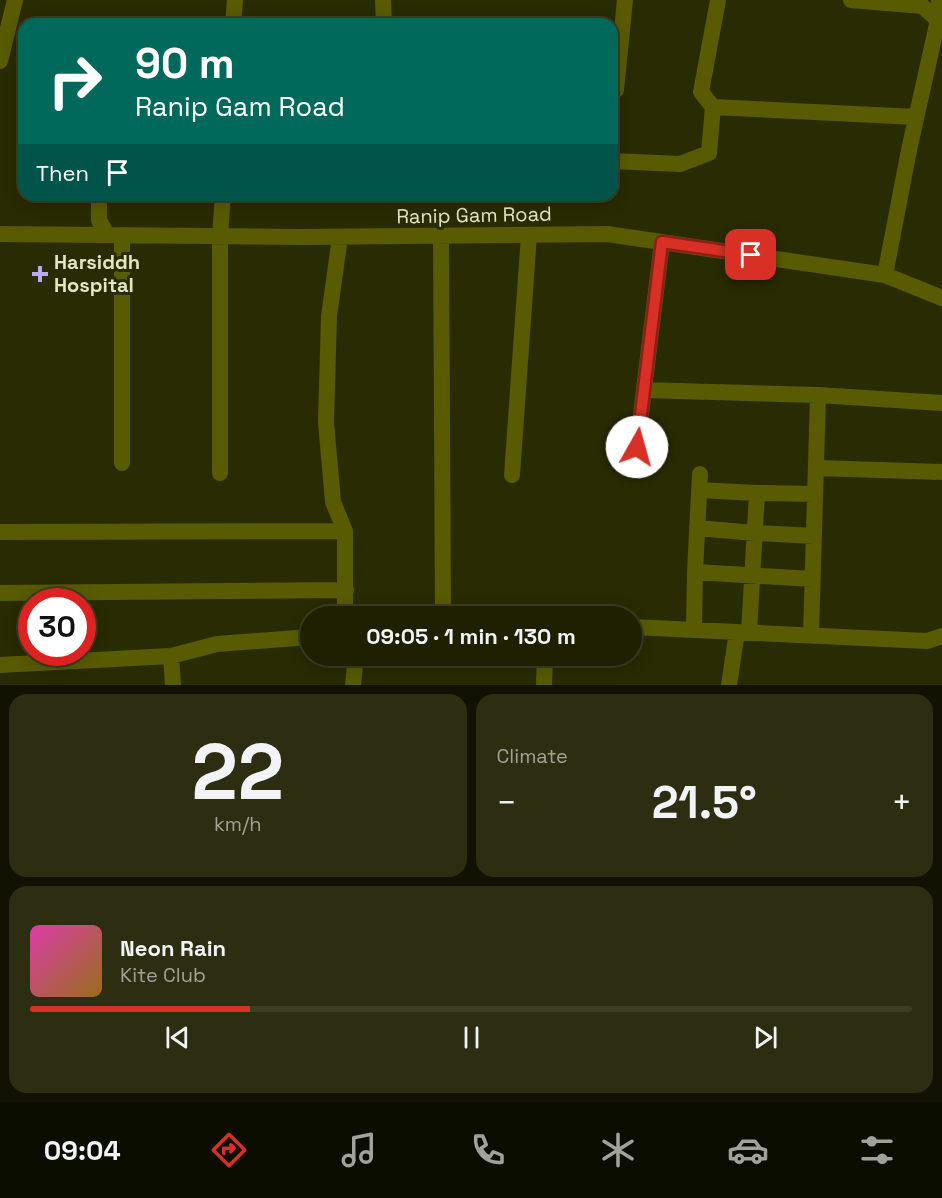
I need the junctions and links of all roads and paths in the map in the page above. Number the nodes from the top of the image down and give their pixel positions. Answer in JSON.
{"nodes":[{"id":1,"x":15,"y":0,"type":"edge"},
{"id":2,"x":235,"y":0,"type":"edge"},
{"id":3,"x":383,"y":0,"type":"edge"},
{"id":4,"x":625,"y":0,"type":"edge"},
{"id":5,"x":718,"y":0,"type":"edge"},
{"id":6,"x":851,"y":0,"type":"edge"},
{"id":7,"x":939,"y":0,"type":"edge"},
{"id":8,"x":234,"y":18,"type":"edge"},
{"id":9,"x":384,"y":18,"type":"edge"},
{"id":10,"x":938,"y":20,"type":"junction"},
{"id":11,"x":0,"y":61,"type":"edge"},
{"id":12,"x":618,"y":70,"type":"edge"},
{"id":13,"x":713,"y":107,"type":"junction"},
{"id":14,"x":916,"y":117,"type":"junction"},
{"id":15,"x":618,"y":160,"type":"edge"},
{"id":16,"x":99,"y":201,"type":"edge"},
{"id":17,"x":223,"y":201,"type":"edge"},
{"id":18,"x":0,"y":234,"type":"edge"},
{"id":19,"x":114,"y":235,"type":"junction"},
{"id":20,"x":529,"y":235,"type":"junction"},
{"id":21,"x":220,"y":236,"type":"junction"},
{"id":22,"x":441,"y":236,"type":"junction"},
{"id":23,"x":340,"y":237,"type":"junction"},
{"id":24,"x":662,"y":242,"type":"junction"},
{"id":25,"x":885,"y":275,"type":"junction"},
{"id":26,"x":942,"y":298,"type":"edge"},
{"id":27,"x":644,"y":390,"type":"junction"},
{"id":28,"x":818,"y":394,"type":"junction"},
{"id":29,"x":942,"y":403,"type":"edge"},
{"id":30,"x":637,"y":447,"type":"dead end"},
{"id":31,"x":122,"y":463,"type":"dead end"},
{"id":32,"x":816,"y":468,"type":"junction"},
{"id":33,"x":942,"y":472,"type":"edge"},
{"id":34,"x":220,"y":473,"type":"dead end"},
{"id":35,"x":512,"y":475,"type":"dead end"},
{"id":36,"x":757,"y":493,"type":"junction"},
{"id":37,"x":815,"y":494,"type":"junction"},
{"id":38,"x":697,"y":528,"type":"junction"},
{"id":39,"x":0,"y":531,"type":"edge"},
{"id":40,"x":345,"y":531,"type":"junction"},
{"id":41,"x":755,"y":533,"type":"junction"},
{"id":42,"x":814,"y":536,"type":"junction"},
{"id":43,"x":695,"y":572,"type":"junction"},
{"id":44,"x":752,"y":577,"type":"junction"},
{"id":45,"x":812,"y":579,"type":"junction"},
{"id":46,"x":346,"y":590,"type":"junction"},
{"id":47,"x":0,"y":592,"type":"edge"},
{"id":48,"x":344,"y":606,"type":"edge"},
{"id":49,"x":443,"y":606,"type":"edge"},
{"id":50,"x":642,"y":627,"type":"edge"},
{"id":51,"x":694,"y":630,"type":"junction"},
{"id":52,"x":743,"y":632,"type":"junction"},
{"id":53,"x":811,"y":635,"type":"junction"},
{"id":54,"x":942,"y":636,"type":"edge"},
{"id":55,"x":300,"y":638,"type":"edge"},
{"id":56,"x":171,"y":656,"type":"junction"},
{"id":57,"x":0,"y":665,"type":"edge"},
{"id":58,"x":355,"y":666,"type":"edge"},
{"id":59,"x":545,"y":666,"type":"edge"},
{"id":60,"x":173,"y":685,"type":"edge"},
{"id":61,"x":353,"y":685,"type":"edge"},
{"id":62,"x":544,"y":685,"type":"edge"},
{"id":63,"x":729,"y":685,"type":"edge"}],
"edges":[{"from":1,"to":11,"type":"street"},
{"from":2,"to":8,"type":"street"},
{"from":3,"to":9,"type":"street"},
{"from":4,"to":12,"type":"street"},
{"from":5,"to":13,"type":"street"},
{"from":6,"to":10,"type":"street"},
{"from":7,"to":10,"type":"street"},
{"from":10,"to":14,"type":"street"},
{"from":13,"to":14,"type":"street"},
{"from":13,"to":15,"type":"street"},
{"from":14,"to":25,"type":"street"},
{"from":16,"to":19,"type":"street"},
{"from":17,"to":21,"type":"street"},
{"from":18,"to":19,"type":"street","name":"Ranip Gam Road"},
{"from":19,"to":21,"type":"street","name":"Ranip Gam Road"},
{"from":19,"to":31,"type":"street"},
{"from":20,"to":22,"type":"street","name":"Ranip Gam Road"},
{"from":20,"to":24,"type":"street","name":"Ranip Gam Road"},
{"from":20,"to":35,"type":"street"},
{"from":21,"to":23,"type":"street","name":"Ranip Gam Road"},
{"from":21,"to":34,"type":"street"},
{"from":22,"to":23,"type":"street","name":"Ranip Gam Road"},
{"from":22,"to":49,"type":"street"},
{"from":23,"to":40,"type":"street"},
{"from":24,"to":25,"type":"street","name":"Ranip Gam Road"},
{"from":24,"to":27,"type":"street"},
{"from":25,"to":26,"type":"street","name":"Ranip Gam Road"},
{"from":27,"to":28,"type":"street"},
{"from":27,"to":30,"type":"street"},
{"from":28,"to":29,"type":"street"},
{"from":28,"to":32,"type":"street"},
{"from":32,"to":33,"type":"street"},
{"from":32,"to":37,"type":"street"},
{"from":36,"to":37,"type":"street"},
{"from":36,"to":38,"type":"street"},
{"from":36,"to":41,"type":"street"},
{"from":37,"to":42,"type":"street"},
{"from":38,"to":41,"type":"street"},
{"from":38,"to":43,"type":"street"},
{"from":39,"to":40,"type":"street"},
{"from":40,"to":46,"type":"street"},
{"from":41,"to":42,"type":"street"},
{"from":41,"to":44,"type":"street"},
{"from":42,"to":45,"type":"street"},
{"from":43,"to":44,"type":"street"},
{"from":43,"to":51,"type":"street"},
{"from":44,"to":45,"type":"street"},
{"from":44,"to":52,"type":"street"},
{"from":45,"to":53,"type":"street"},
{"from":46,"to":47,"type":"street"},
{"from":46,"to":48,"type":"street"},
{"from":50,"to":51,"type":"street"},
{"from":51,"to":52,"type":"street"},
{"from":52,"to":53,"type":"street"},
{"from":52,"to":63,"type":"street"},
{"from":53,"to":54,"type":"street"},
{"from":55,"to":56,"type":"street"},
{"from":56,"to":57,"type":"street"},
{"from":56,"to":60,"type":"street"},
{"from":58,"to":61,"type":"street"},
{"from":59,"to":62,"type":"street"}]}
